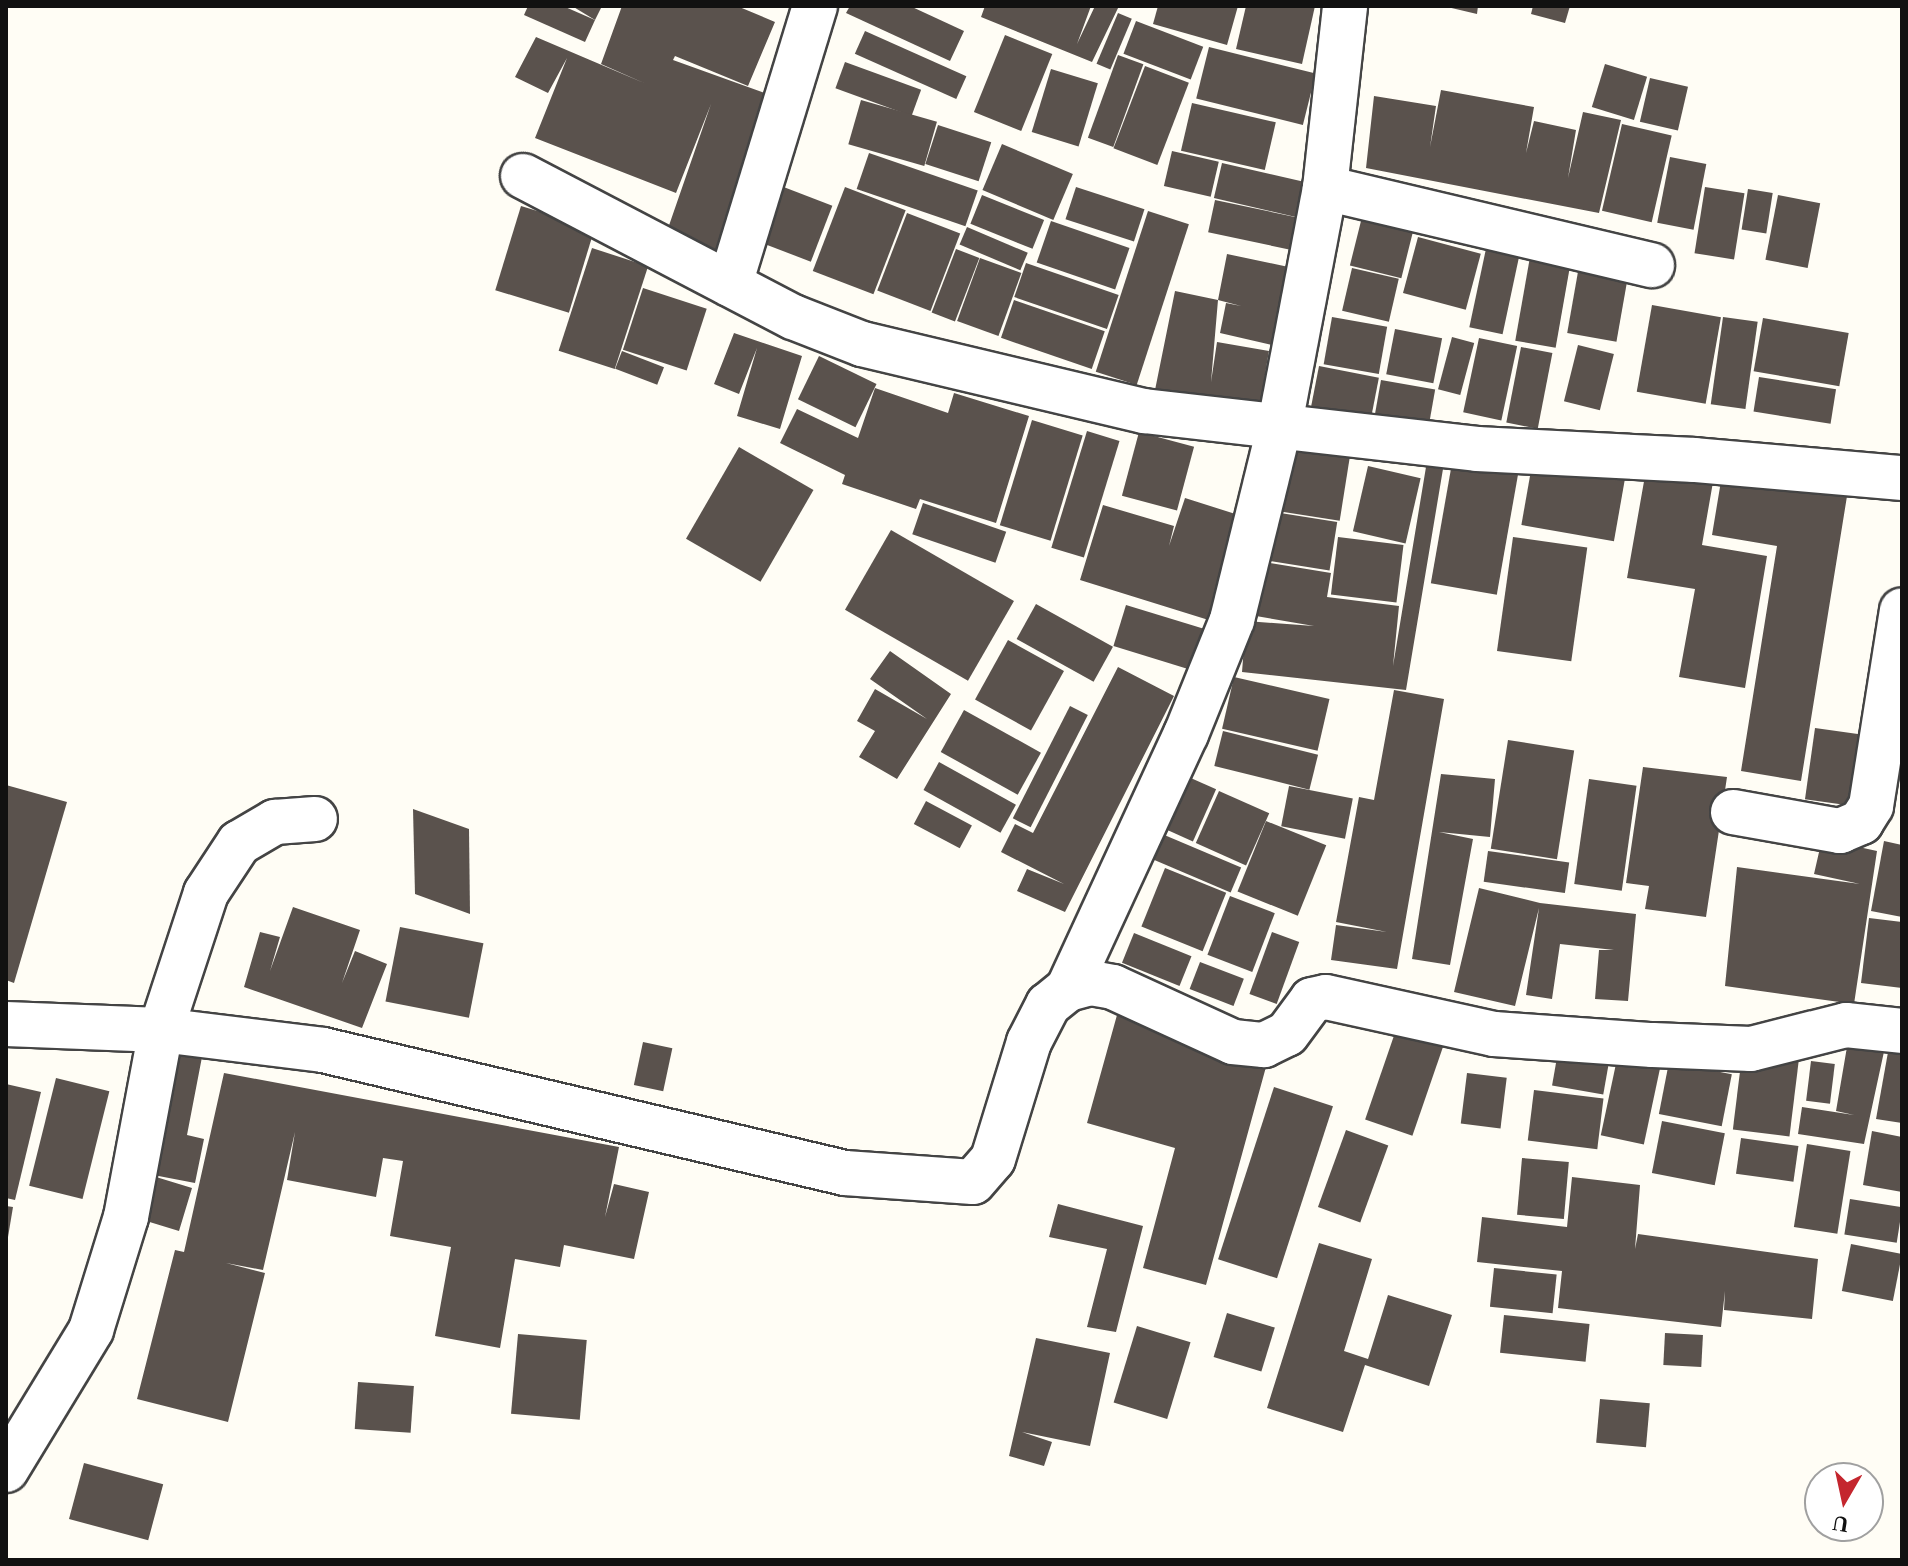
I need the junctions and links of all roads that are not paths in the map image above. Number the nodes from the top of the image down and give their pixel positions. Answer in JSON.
{"nodes":[{"id":1,"x":815,"y":6,"type":"edge"},
{"id":2,"x":1345,"y":6,"type":"edge"},
{"id":3,"x":523,"y":176,"type":"dead end"},
{"id":4,"x":1325,"y":188,"type":"junction"},
{"id":5,"x":1652,"y":265,"type":"dead end"},
{"id":6,"x":730,"y":284,"type":"junction"},
{"id":7,"x":1279,"y":429,"type":"junction"},
{"id":8,"x":1902,"y":478,"type":"edge"},
{"id":9,"x":1902,"y":610,"type":"edge"},
{"id":10,"x":1733,"y":812,"type":"dead end"},
{"id":11,"x":315,"y":819,"type":"dead end"},
{"id":12,"x":1068,"y":989,"type":"junction"},
{"id":13,"x":6,"y":1024,"type":"edge"},
{"id":14,"x":161,"y":1030,"type":"junction"},
{"id":15,"x":1902,"y":1031,"type":"edge"},
{"id":16,"x":6,"y":1470,"type":"edge"}],
"edges":[{"from":1,"to":6,"type":"street"},
{"from":2,"to":4,"type":"street"},
{"from":3,"to":6,"type":"street"},
{"from":4,"to":5,"type":"street"},
{"from":4,"to":7,"type":"street"},
{"from":6,"to":7,"type":"street"},
{"from":7,"to":8,"type":"street"},
{"from":7,"to":12,"type":"street"},
{"from":9,"to":10,"type":"street"},
{"from":11,"to":14,"type":"street"},
{"from":12,"to":14,"type":"street"},
{"from":12,"to":15,"type":"street"},
{"from":13,"to":14,"type":"street"},
{"from":14,"to":16,"type":"street"}]}
